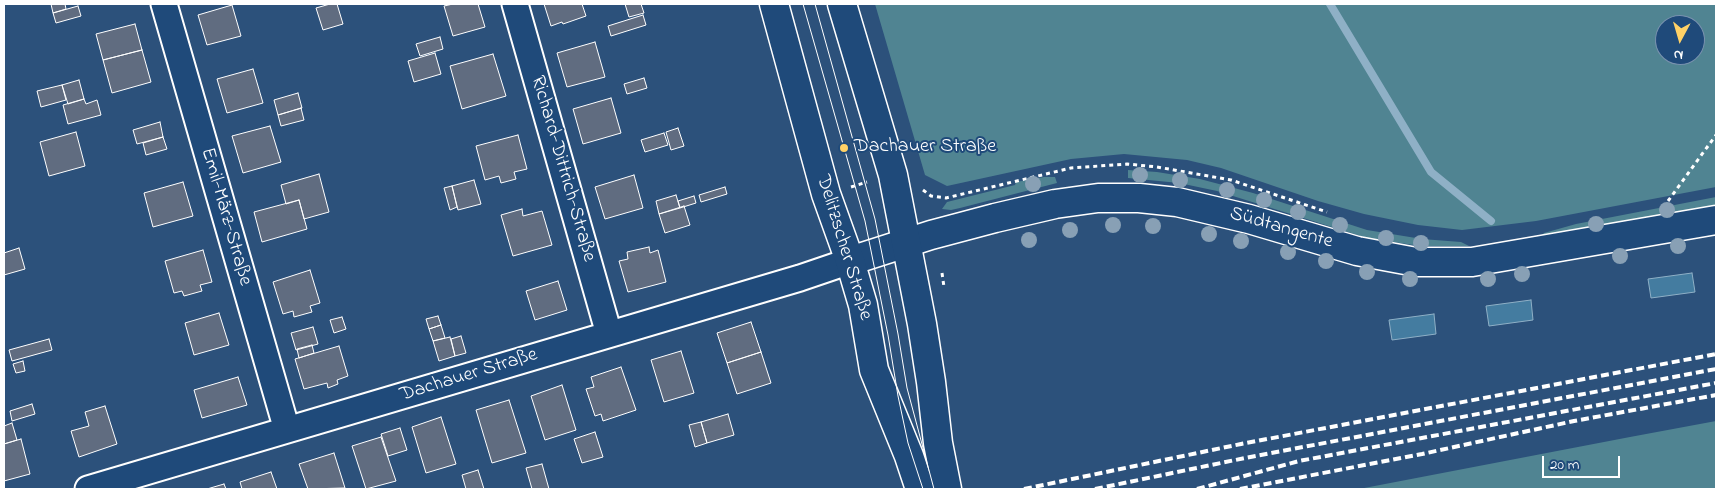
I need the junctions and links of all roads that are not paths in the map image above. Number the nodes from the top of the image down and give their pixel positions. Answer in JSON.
{"nodes":[{"id":1,"x":164,"y":4,"type":"edge"},
{"id":2,"x":515,"y":4,"type":"edge"},
{"id":3,"x":774,"y":4,"type":"edge"},
{"id":4,"x":842,"y":4,"type":"edge"},
{"id":5,"x":1716,"y":220,"type":"edge"},
{"id":6,"x":906,"y":243,"type":"junction"},
{"id":7,"x":850,"y":261,"type":"junction"},
{"id":8,"x":609,"y":334,"type":"junction"},
{"id":9,"x":287,"y":430,"type":"junction"},
{"id":10,"x":88,"y":489,"type":"edge"},
{"id":11,"x":920,"y":489,"type":"edge"},
{"id":12,"x":947,"y":489,"type":"edge"}],
"edges":[{"from":1,"to":9,"type":"street","name":"Emil-März-Straße"},
{"from":2,"to":8,"type":"street","name":"Richard-Dittrich-Straße"},
{"from":3,"to":7,"type":"main road","name":"Delitzscher Straße"},
{"from":4,"to":6,"type":"main road"},
{"from":5,"to":6,"type":"main road","name":"Südtangente"},
{"from":6,"to":7,"type":"main road","name":"Südtangente"},
{"from":6,"to":12,"type":"main road"},
{"from":7,"to":8,"type":"street","name":"Dachauer Straße"},
{"from":7,"to":11,"type":"main road","name":"Delitzscher Straße"},
{"from":8,"to":9,"type":"street","name":"Dachauer Straße"},
{"from":9,"to":10,"type":"street","name":"Dachauer Straße"}]}
